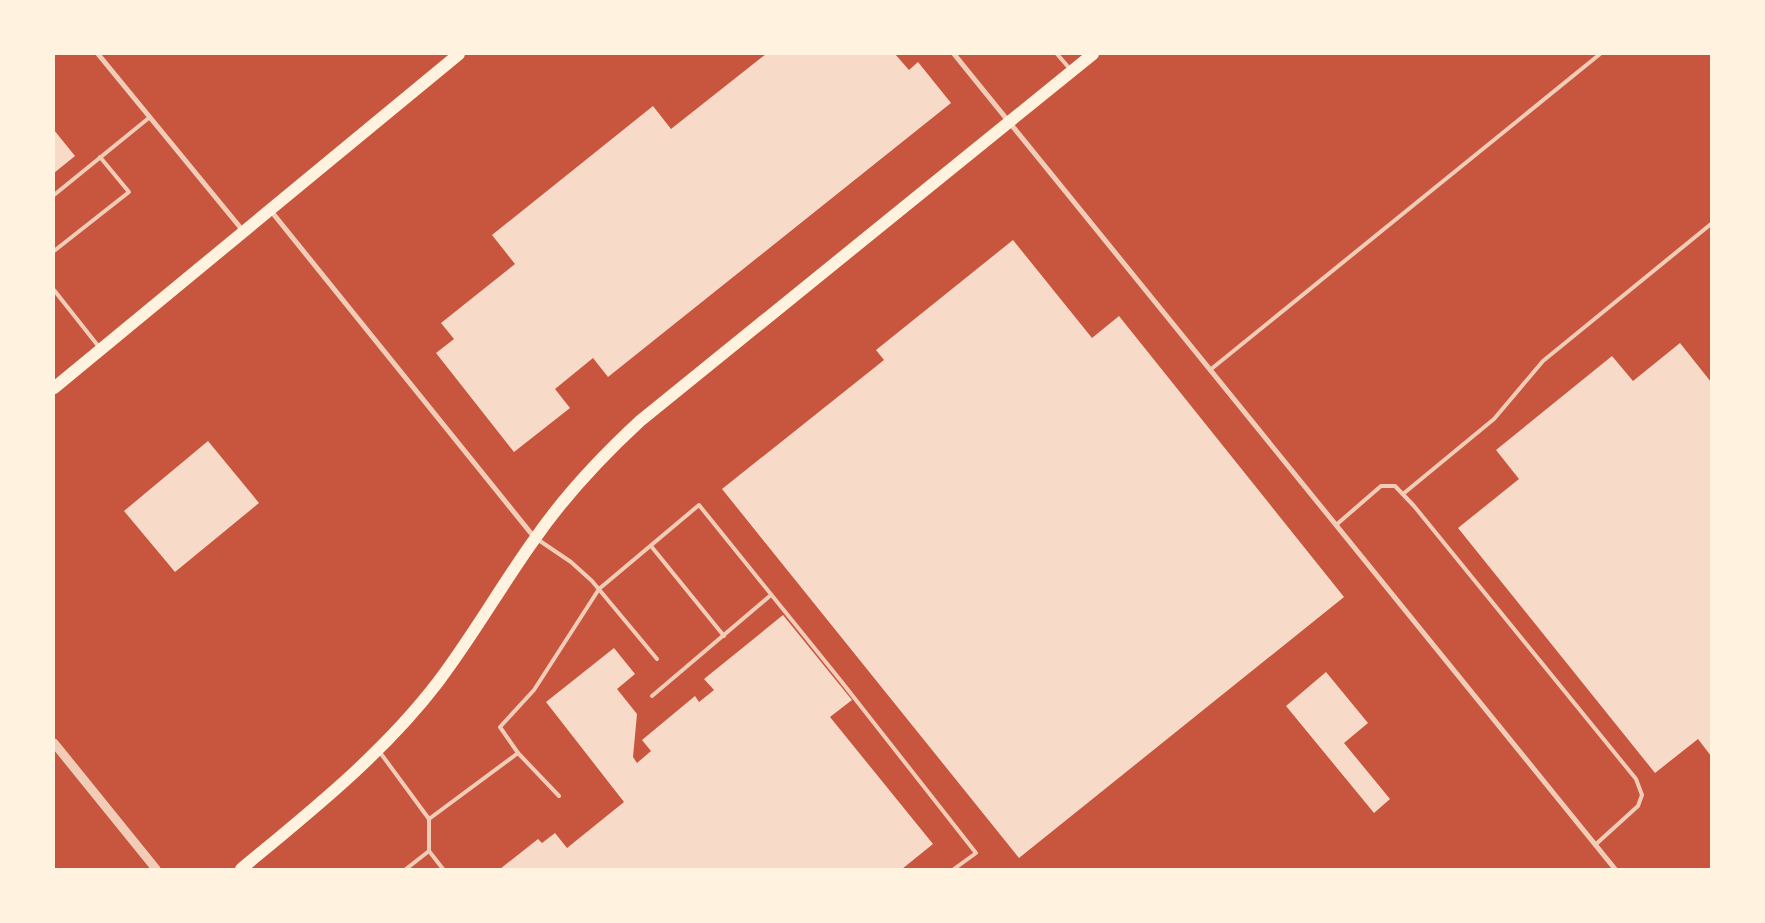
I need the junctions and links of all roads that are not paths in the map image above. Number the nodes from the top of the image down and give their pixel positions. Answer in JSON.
{"nodes":[{"id":1,"x":98,"y":54,"type":"edge"},
{"id":2,"x":458,"y":54,"type":"edge"},
{"id":3,"x":954,"y":54,"type":"edge"},
{"id":4,"x":1058,"y":54,"type":"edge"},
{"id":5,"x":1093,"y":54,"type":"edge"},
{"id":6,"x":1600,"y":54,"type":"edge"},
{"id":7,"x":1072,"y":71,"type":"junction"},
{"id":8,"x":150,"y":117,"type":"junction"},
{"id":9,"x":1009,"y":122,"type":"junction"},
{"id":10,"x":100,"y":157,"type":"junction"},
{"id":11,"x":54,"y":195,"type":"edge"},
{"id":12,"x":271,"y":210,"type":"junction"},
{"id":13,"x":1711,"y":224,"type":"edge"},
{"id":14,"x":244,"y":233,"type":"junction"},
{"id":15,"x":54,"y":251,"type":"edge"},
{"id":16,"x":54,"y":290,"type":"edge"},
{"id":17,"x":101,"y":349,"type":"junction"},
{"id":18,"x":1210,"y":370,"type":"junction"},
{"id":19,"x":54,"y":388,"type":"edge"},
{"id":20,"x":1403,"y":494,"type":"junction"},
{"id":21,"x":1336,"y":525,"type":"junction"},
{"id":22,"x":535,"y":538,"type":"junction"},
{"id":23,"x":651,"y":546,"type":"junction"},
{"id":24,"x":599,"y":590,"type":"junction"},
{"id":25,"x":771,"y":595,"type":"junction"},
{"id":26,"x":724,"y":636,"type":"junction"},
{"id":27,"x":657,"y":659,"type":"dead end"},
{"id":28,"x":652,"y":696,"type":"dead end"},
{"id":29,"x":54,"y":743,"type":"edge"},
{"id":30,"x":378,"y":750,"type":"junction"},
{"id":31,"x":518,"y":753,"type":"junction"},
{"id":32,"x":559,"y":796,"type":"dead end"},
{"id":33,"x":429,"y":819,"type":"junction"},
{"id":34,"x":1595,"y":845,"type":"junction"},
{"id":35,"x":429,"y":851,"type":"junction"},
{"id":36,"x":156,"y":869,"type":"edge"},
{"id":37,"x":241,"y":869,"type":"edge"},
{"id":38,"x":406,"y":869,"type":"edge"},
{"id":39,"x":443,"y":869,"type":"edge"},
{"id":40,"x":954,"y":869,"type":"edge"},
{"id":41,"x":1615,"y":869,"type":"edge"}],
"edges":[{"from":1,"to":8,"type":"street"},
{"from":2,"to":12,"type":"main road"},
{"from":3,"to":9,"type":"street"},
{"from":4,"to":7,"type":"lane"},
{"from":5,"to":7,"type":"main road"},
{"from":6,"to":18,"type":"lane"},
{"from":7,"to":9,"type":"main road"},
{"from":8,"to":10,"type":"lane"},
{"from":8,"to":14,"type":"street"},
{"from":9,"to":18,"type":"street"},
{"from":9,"to":22,"type":"main road"},
{"from":10,"to":11,"type":"lane"},
{"from":10,"to":15,"type":"lane"},
{"from":12,"to":14,"type":"main road"},
{"from":12,"to":22,"type":"street"},
{"from":13,"to":20,"type":"lane"},
{"from":14,"to":17,"type":"main road"},
{"from":16,"to":17,"type":"lane"},
{"from":17,"to":19,"type":"main road"},
{"from":18,"to":21,"type":"street"},
{"from":20,"to":21,"type":"lane"},
{"from":20,"to":34,"type":"lane"},
{"from":21,"to":34,"type":"street"},
{"from":22,"to":24,"type":"lane"},
{"from":22,"to":30,"type":"main road"},
{"from":23,"to":24,"type":"lane"},
{"from":23,"to":25,"type":"lane"},
{"from":23,"to":26,"type":"lane"},
{"from":24,"to":27,"type":"lane"},
{"from":24,"to":31,"type":"lane"},
{"from":25,"to":26,"type":"lane"},
{"from":25,"to":40,"type":"lane"},
{"from":26,"to":28,"type":"lane"},
{"from":29,"to":36,"type":"street"},
{"from":30,"to":33,"type":"lane"},
{"from":30,"to":37,"type":"main road"},
{"from":31,"to":32,"type":"lane"},
{"from":31,"to":33,"type":"lane"},
{"from":33,"to":35,"type":"lane"},
{"from":34,"to":41,"type":"street"},
{"from":35,"to":38,"type":"lane"},
{"from":35,"to":39,"type":"lane"}]}
